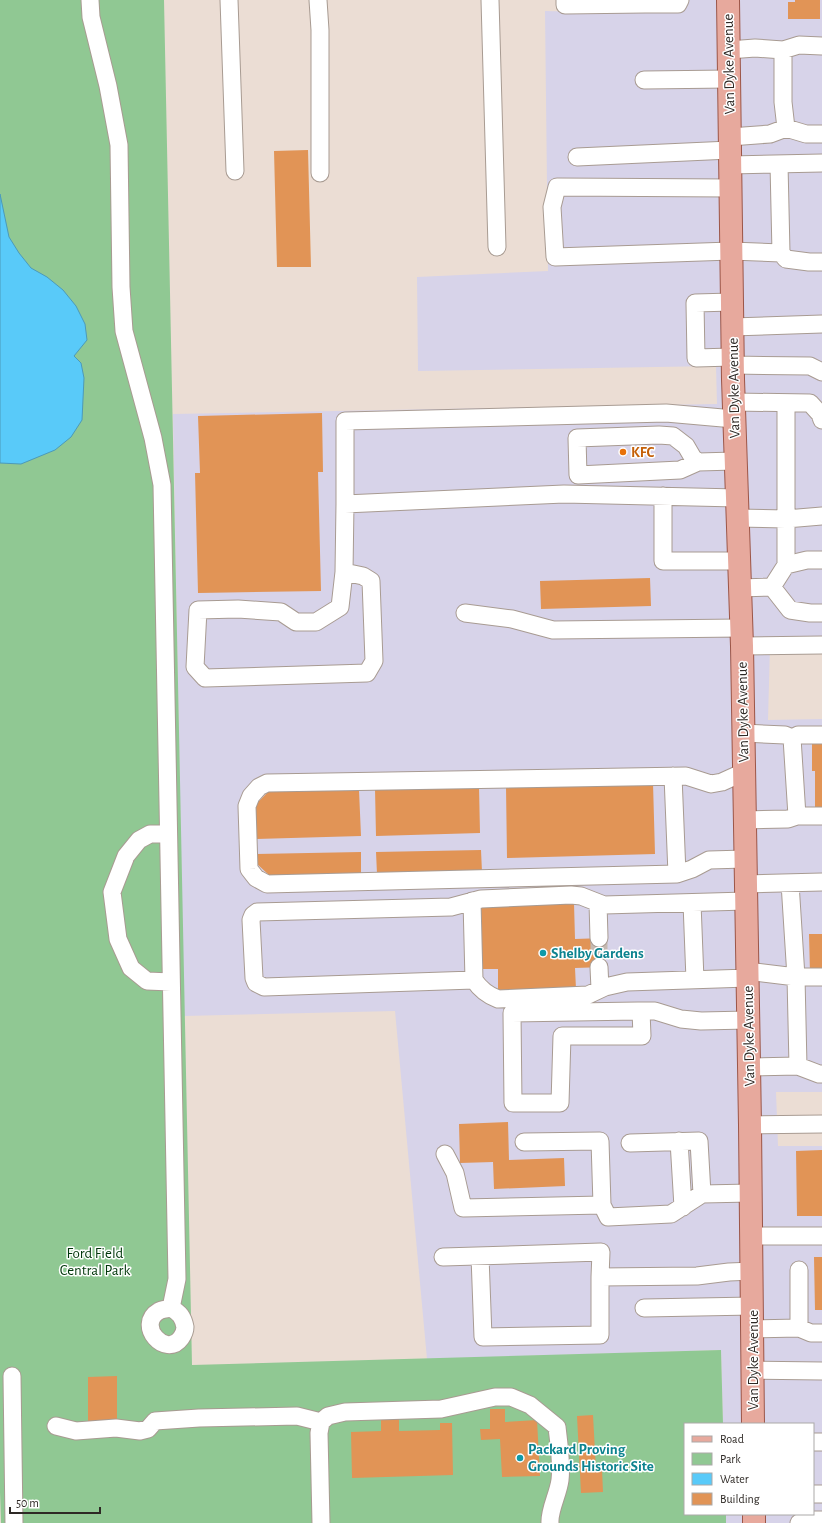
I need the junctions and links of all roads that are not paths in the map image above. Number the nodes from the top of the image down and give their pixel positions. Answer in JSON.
{"nodes":[{"id":1,"x":90,"y":0,"type":"edge"},
{"id":2,"x":229,"y":0,"type":"edge"},
{"id":3,"x":318,"y":0,"type":"edge"},
{"id":4,"x":490,"y":0,"type":"edge"},
{"id":5,"x":680,"y":0,"type":"edge"},
{"id":6,"x":728,"y":0,"type":"edge"},
{"id":7,"x":565,"y":2,"type":"edge"},
{"id":8,"x":645,"y":2,"type":"edge"},
{"id":9,"x":822,"y":46,"type":"edge"},
{"id":10,"x":729,"y":50,"type":"junction"},
{"id":11,"x":782,"y":50,"type":"junction"},
{"id":12,"x":729,"y":79,"type":"junction"},
{"id":13,"x":644,"y":80,"type":"dead end"},
{"id":14,"x":786,"y":128,"type":"junction"},
{"id":15,"x":822,"y":134,"type":"edge"},
{"id":16,"x":730,"y":151,"type":"junction"},
{"id":17,"x":577,"y":157,"type":"dead end"},
{"id":18,"x":822,"y":163,"type":"edge"},
{"id":19,"x":779,"y":164,"type":"junction"},
{"id":20,"x":235,"y":171,"type":"dead end"},
{"id":21,"x":320,"y":173,"type":"dead end"},
{"id":22,"x":730,"y":188,"type":"junction"},
{"id":23,"x":496,"y":246,"type":"dead end"},
{"id":24,"x":731,"y":251,"type":"junction"},
{"id":25,"x":781,"y":253,"type":"junction"},
{"id":26,"x":822,"y":262,"type":"edge"},
{"id":27,"x":732,"y":302,"type":"junction"},
{"id":28,"x":822,"y":324,"type":"edge"},
{"id":29,"x":732,"y":327,"type":"junction"},
{"id":30,"x":733,"y":361,"type":"junction"},
{"id":31,"x":822,"y":372,"type":"edge"},
{"id":32,"x":786,"y":403,"type":"junction"},
{"id":33,"x":734,"y":411,"type":"junction"},
{"id":34,"x":577,"y":415,"type":"junction"},
{"id":35,"x":822,"y":420,"type":"edge"},
{"id":36,"x":577,"y":438,"type":"junction"},
{"id":37,"x":735,"y":461,"type":"junction"},
{"id":38,"x":698,"y":462,"type":"junction"},
{"id":39,"x":663,"y":496,"type":"junction"},
{"id":40,"x":345,"y":504,"type":"junction"},
{"id":41,"x":737,"y":508,"type":"junction"},
{"id":42,"x":822,"y":516,"type":"edge"},
{"id":43,"x":786,"y":519,"type":"junction"},
{"id":44,"x":822,"y":560,"type":"edge"},
{"id":45,"x":739,"y":561,"type":"junction"},
{"id":46,"x":786,"y":565,"type":"junction"},
{"id":47,"x":344,"y":572,"type":"junction"},
{"id":48,"x":772,"y":587,"type":"junction"},
{"id":49,"x":740,"y":588,"type":"junction"},
{"id":50,"x":465,"y":612,"type":"dead end"},
{"id":51,"x":822,"y":613,"type":"edge"},
{"id":52,"x":741,"y":637,"type":"junction"},
{"id":53,"x":822,"y":645,"type":"edge"},
{"id":54,"x":743,"y":733,"type":"junction"},
{"id":55,"x":822,"y":735,"type":"edge"},
{"id":56,"x":792,"y":738,"type":"junction"},
{"id":57,"x":744,"y":772,"type":"junction"},
{"id":58,"x":673,"y":776,"type":"junction"},
{"id":59,"x":797,"y":816,"type":"junction"},
{"id":60,"x":822,"y":816,"type":"edge"},
{"id":61,"x":745,"y":820,"type":"junction"},
{"id":62,"x":168,"y":834,"type":"junction"},
{"id":63,"x":745,"y":859,"type":"junction"},
{"id":64,"x":677,"y":874,"type":"junction"},
{"id":65,"x":822,"y":882,"type":"edge"},
{"id":66,"x":790,"y":883,"type":"junction"},
{"id":67,"x":746,"y":893,"type":"junction"},
{"id":68,"x":472,"y":901,"type":"junction"},
{"id":69,"x":598,"y":903,"type":"junction"},
{"id":70,"x":692,"y":903,"type":"junction"},
{"id":71,"x":599,"y":938,"type":"tunnel mouth"},
{"id":72,"x":599,"y":967,"type":"tunnel mouth"},
{"id":73,"x":748,"y":975,"type":"junction"},
{"id":74,"x":796,"y":977,"type":"junction"},
{"id":75,"x":822,"y":977,"type":"edge"},
{"id":76,"x":474,"y":980,"type":"junction"},
{"id":77,"x":694,"y":980,"type":"junction"},
{"id":78,"x":171,"y":982,"type":"junction"},
{"id":79,"x":600,"y":989,"type":"junction"},
{"id":80,"x":641,"y":1011,"type":"junction"},
{"id":81,"x":748,"y":1020,"type":"junction"},
{"id":82,"x":798,"y":1066,"type":"junction"},
{"id":83,"x":749,"y":1067,"type":"junction"},
{"id":84,"x":822,"y":1074,"type":"edge"},
{"id":85,"x":822,"y":1124,"type":"edge"},
{"id":86,"x":750,"y":1125,"type":"junction"},
{"id":87,"x":679,"y":1141,"type":"junction"},
{"id":88,"x":524,"y":1142,"type":"dead end"},
{"id":89,"x":630,"y":1143,"type":"dead end"},
{"id":90,"x":445,"y":1154,"type":"dead end"},
{"id":91,"x":752,"y":1193,"type":"junction"},
{"id":92,"x":702,"y":1194,"type":"junction"},
{"id":93,"x":602,"y":1205,"type":"junction"},
{"id":94,"x":683,"y":1207,"type":"junction"},
{"id":95,"x":752,"y":1236,"type":"junction"},
{"id":96,"x":822,"y":1236,"type":"edge"},
{"id":97,"x":480,"y":1256,"type":"junction"},
{"id":98,"x":442,"y":1257,"type":"dead end"},
{"id":99,"x":799,"y":1270,"type":"dead end"},
{"id":100,"x":753,"y":1271,"type":"junction"},
{"id":101,"x":600,"y":1277,"type":"junction"},
{"id":102,"x":753,"y":1306,"type":"junction"},
{"id":103,"x":171,"y":1308,"type":"dead end"},
{"id":104,"x":644,"y":1308,"type":"dead end"},
{"id":105,"x":799,"y":1328,"type":"junction"},
{"id":106,"x":753,"y":1329,"type":"junction"},
{"id":107,"x":822,"y":1333,"type":"edge"},
{"id":108,"x":753,"y":1370,"type":"junction"},
{"id":109,"x":822,"y":1371,"type":"edge"},
{"id":110,"x":12,"y":1376,"type":"dead end"},
{"id":111,"x":321,"y":1422,"type":"junction"},
{"id":112,"x":753,"y":1423,"type":"edge"},
{"id":113,"x":56,"y":1426,"type":"dead end"},
{"id":114,"x":822,"y":1520,"type":"edge"},
{"id":115,"x":14,"y":1523,"type":"edge"},
{"id":116,"x":321,"y":1523,"type":"edge"},
{"id":117,"x":550,"y":1523,"type":"edge"},
{"id":118,"x":799,"y":1523,"type":"edge"}],
"edges":[{"from":1,"to":62,"type":"street"},
{"from":2,"to":20,"type":"street"},
{"from":3,"to":21,"type":"street"},
{"from":4,"to":23,"type":"street"},
{"from":5,"to":8,"type":"street"},
{"from":6,"to":10,"type":"main road","name":"Van Dyke Avenue"},
{"from":7,"to":8,"type":"street"},
{"from":9,"to":11,"type":"street"},
{"from":10,"to":11,"type":"street"},
{"from":10,"to":12,"type":"main road","name":"Van Dyke Avenue"},
{"from":11,"to":14,"type":"street"},
{"from":12,"to":13,"type":"street"},
{"from":12,"to":16,"type":"main road","name":"Van Dyke Avenue"},
{"from":14,"to":15,"type":"street"},
{"from":14,"to":16,"type":"street"},
{"from":16,"to":17,"type":"street"},
{"from":16,"to":19,"type":"street"},
{"from":16,"to":22,"type":"main road","name":"Van Dyke Avenue"},
{"from":18,"to":19,"type":"street"},
{"from":19,"to":25,"type":"street"},
{"from":22,"to":24,"type":"main road","name":"Van Dyke Avenue"},
{"from":22,"to":24,"type":"street"},
{"from":24,"to":25,"type":"street"},
{"from":24,"to":27,"type":"main road","name":"Van Dyke Avenue"},
{"from":25,"to":26,"type":"street"},
{"from":27,"to":29,"type":"main road","name":"Van Dyke Avenue"},
{"from":27,"to":30,"type":"street"},
{"from":28,"to":29,"type":"street"},
{"from":29,"to":30,"type":"main road","name":"Van Dyke Avenue"},
{"from":30,"to":31,"type":"street"},
{"from":30,"to":33,"type":"main road","name":"Van Dyke Avenue"},
{"from":32,"to":33,"type":"street"},
{"from":32,"to":35,"type":"street"},
{"from":32,"to":43,"type":"street"},
{"from":33,"to":34,"type":"street"},
{"from":33,"to":37,"type":"main road","name":"Van Dyke Avenue"},
{"from":34,"to":36,"type":"street"},
{"from":34,"to":40,"type":"street"},
{"from":36,"to":38,"type":"street"},
{"from":36,"to":38,"type":"street"},
{"from":37,"to":38,"type":"street"},
{"from":37,"to":41,"type":"main road","name":"Van Dyke Avenue"},
{"from":39,"to":40,"type":"street"},
{"from":39,"to":41,"type":"street"},
{"from":39,"to":45,"type":"street"},
{"from":40,"to":47,"type":"street"},
{"from":41,"to":43,"type":"street"},
{"from":41,"to":45,"type":"main road","name":"Van Dyke Avenue"},
{"from":42,"to":43,"type":"street"},
{"from":43,"to":46,"type":"street"},
{"from":44,"to":46,"type":"street"},
{"from":45,"to":49,"type":"main road","name":"Van Dyke Avenue"},
{"from":46,"to":48,"type":"street"},
{"from":47,"to":47,"type":"street"},
{"from":48,"to":49,"type":"street"},
{"from":48,"to":51,"type":"street"},
{"from":49,"to":52,"type":"main road","name":"Van Dyke Avenue"},
{"from":50,"to":52,"type":"street"},
{"from":52,"to":53,"type":"street"},
{"from":52,"to":54,"type":"main road","name":"Van Dyke Avenue"},
{"from":54,"to":56,"type":"street"},
{"from":54,"to":57,"type":"main road","name":"Van Dyke Avenue"},
{"from":55,"to":56,"type":"street"},
{"from":56,"to":59,"type":"street"},
{"from":57,"to":58,"type":"street"},
{"from":57,"to":61,"type":"main road","name":"Van Dyke Avenue"},
{"from":58,"to":64,"type":"street"},
{"from":58,"to":64,"type":"street"},
{"from":59,"to":60,"type":"street"},
{"from":59,"to":61,"type":"street"},
{"from":61,"to":63,"type":"main road","name":"Van Dyke Avenue"},
{"from":62,"to":78,"type":"street"},
{"from":62,"to":78,"type":"street"},
{"from":63,"to":64,"type":"street"},
{"from":63,"to":67,"type":"main road","name":"Van Dyke Avenue"},
{"from":65,"to":66,"type":"street"},
{"from":66,"to":67,"type":"street"},
{"from":66,"to":74,"type":"street"},
{"from":67,"to":70,"type":"street"},
{"from":67,"to":73,"type":"main road","name":"Van Dyke Avenue"},
{"from":68,"to":69,"type":"street"},
{"from":68,"to":76,"type":"street"},
{"from":68,"to":76,"type":"street"},
{"from":69,"to":70,"type":"street"},
{"from":69,"to":71,"type":"street"},
{"from":70,"to":77,"type":"street"},
{"from":72,"to":79,"type":"street"},
{"from":73,"to":74,"type":"street"},
{"from":73,"to":77,"type":"street"},
{"from":73,"to":81,"type":"main road","name":"Van Dyke Avenue"},
{"from":74,"to":75,"type":"street"},
{"from":74,"to":82,"type":"street"},
{"from":76,"to":79,"type":"street"},
{"from":77,"to":79,"type":"street"},
{"from":78,"to":103,"type":"street"},
{"from":80,"to":80,"type":"street"},
{"from":80,"to":81,"type":"street"},
{"from":81,"to":83,"type":"main road","name":"Van Dyke Avenue"},
{"from":82,"to":83,"type":"street"},
{"from":82,"to":84,"type":"street"},
{"from":83,"to":86,"type":"main road","name":"Van Dyke Avenue"},
{"from":85,"to":86,"type":"street"},
{"from":86,"to":91,"type":"main road","name":"Van Dyke Avenue"},
{"from":87,"to":89,"type":"street"},
{"from":87,"to":92,"type":"street"},
{"from":87,"to":94,"type":"street"},
{"from":88,"to":93,"type":"street"},
{"from":90,"to":93,"type":"street"},
{"from":91,"to":92,"type":"street"},
{"from":91,"to":95,"type":"main road","name":"Van Dyke Avenue"},
{"from":92,"to":94,"type":"street"},
{"from":93,"to":94,"type":"street"},
{"from":95,"to":96,"type":"street"},
{"from":95,"to":100,"type":"main road","name":"Van Dyke Avenue"},
{"from":97,"to":98,"type":"street"},
{"from":97,"to":101,"type":"street"},
{"from":97,"to":101,"type":"street"},
{"from":99,"to":105,"type":"street"},
{"from":100,"to":101,"type":"street"},
{"from":100,"to":102,"type":"main road","name":"Van Dyke Avenue"},
{"from":102,"to":104,"type":"street"},
{"from":102,"to":106,"type":"main road","name":"Van Dyke Avenue"},
{"from":105,"to":106,"type":"street"},
{"from":105,"to":107,"type":"street"},
{"from":106,"to":108,"type":"main road","name":"Van Dyke Avenue"},
{"from":108,"to":109,"type":"street"},
{"from":108,"to":112,"type":"main road","name":"Van Dyke Avenue"},
{"from":110,"to":115,"type":"street"},
{"from":111,"to":113,"type":"street"},
{"from":111,"to":116,"type":"street"},
{"from":111,"to":117,"type":"street"},
{"from":114,"to":118,"type":"street"}]}
